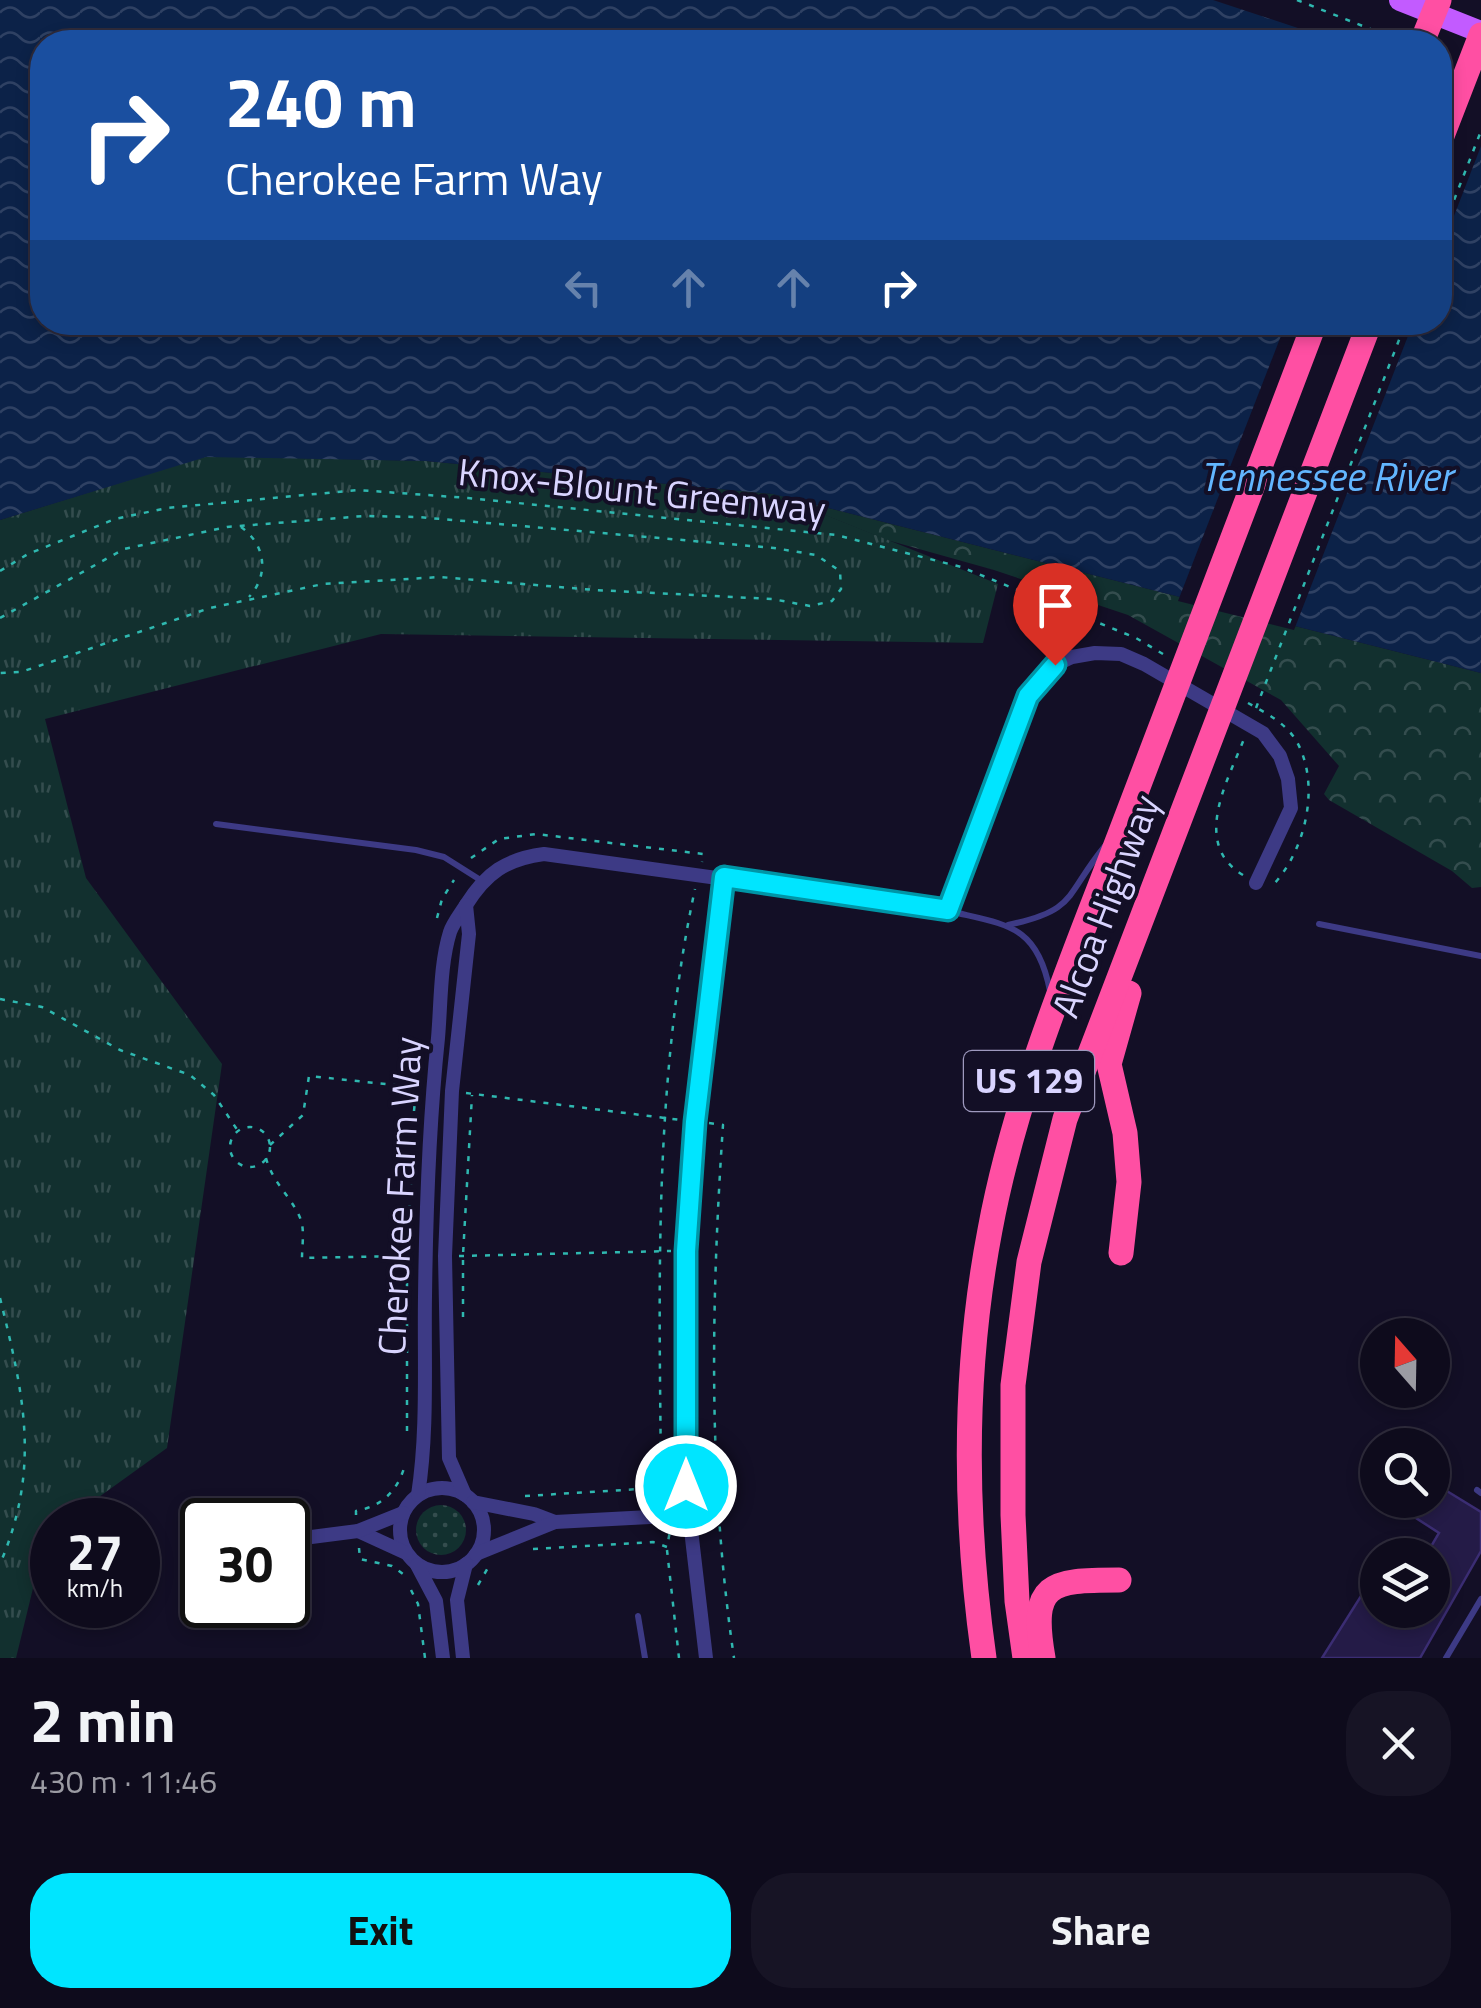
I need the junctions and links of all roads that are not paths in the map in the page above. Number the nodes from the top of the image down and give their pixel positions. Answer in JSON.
{"nodes":[{"id":1,"x":1400,"y":0,"type":"edge"},
{"id":2,"x":1438,"y":0,"type":"edge"},
{"id":3,"x":1427,"y":30,"type":"edge"},
{"id":4,"x":1481,"y":33,"type":"edge"},
{"id":5,"x":1452,"y":109,"type":"edge"},
{"id":6,"x":1310,"y":335,"type":"edge"},
{"id":7,"x":1365,"y":335,"type":"edge"},
{"id":8,"x":1124,"y":822,"type":"junction"},
{"id":9,"x":216,"y":824,"type":"dead end"},
{"id":10,"x":1174,"y":834,"type":"junction"},
{"id":11,"x":724,"y":877,"type":"junction"},
{"id":12,"x":482,"y":881,"type":"junction"},
{"id":13,"x":1256,"y":882,"type":"road end"},
{"id":14,"x":466,"y":905,"type":"junction"},
{"id":15,"x":948,"y":910,"type":"junction"},
{"id":16,"x":1319,"y":924,"type":"dead end"},
{"id":17,"x":1008,"y":925,"type":"junction"},
{"id":18,"x":1481,"y":956,"type":"edge"},
{"id":19,"x":1054,"y":1011,"type":"junction"},
{"id":20,"x":1122,"y":1253,"type":"dead end"},
{"id":21,"x":418,"y":1495,"type":"junction"},
{"id":22,"x":469,"y":1498,"type":"junction"},
{"id":23,"x":403,"y":1513,"type":"junction"},
{"id":24,"x":688,"y":1515,"type":"junction"},
{"id":25,"x":555,"y":1522,"type":"junction"},
{"id":26,"x":358,"y":1531,"type":"junction"},
{"id":27,"x":310,"y":1537,"type":"edge"},
{"id":28,"x":411,"y":1558,"type":"junction"},
{"id":29,"x":471,"y":1559,"type":"junction"},
{"id":30,"x":1119,"y":1580,"type":"dead end"},
{"id":31,"x":1481,"y":1599,"type":"edge"},
{"id":32,"x":638,"y":1616,"type":"dead end"},
{"id":33,"x":443,"y":1658,"type":"edge"},
{"id":34,"x":463,"y":1658,"type":"edge"},
{"id":35,"x":645,"y":1658,"type":"edge"},
{"id":36,"x":706,"y":1658,"type":"edge"},
{"id":37,"x":984,"y":1658,"type":"edge"},
{"id":38,"x":1025,"y":1658,"type":"edge"},
{"id":39,"x":1043,"y":1658,"type":"edge"},
{"id":40,"x":1446,"y":1658,"type":"edge"}],
"edges":[{"from":1,"to":4,"type":"main road"},
{"from":2,"to":3,"type":"highway"},
{"from":4,"to":5,"type":"highway"},
{"from":6,"to":8,"type":"highway","name":"Alcoa Highway","number":"US 129"},
{"from":7,"to":10,"type":"highway","name":"Alcoa Highway","number":"US 129"},
{"from":8,"to":17,"type":"lane"},
{"from":8,"to":19,"type":"highway","name":"Alcoa Highway","number":"US 129"},
{"from":9,"to":12,"type":"lane"},
{"from":10,"to":20,"type":"highway"},
{"from":10,"to":38,"type":"highway","name":"Alcoa Highway","number":"US 129"},
{"from":11,"to":12,"type":"street","name":"Cherokee Farm Way"},
{"from":11,"to":15,"type":"street","name":"Cherokee Farm Way"},
{"from":11,"to":24,"type":"street"},
{"from":12,"to":14,"type":"street","name":"Cherokee Farm Way"},
{"from":13,"to":15,"type":"street"},
{"from":14,"to":21,"type":"street","name":"Cherokee Farm Way"},
{"from":14,"to":22,"type":"street","name":"Cherokee Farm Way"},
{"from":15,"to":17,"type":"lane","name":"Cherokee Farm Way"},
{"from":16,"to":18,"type":"lane"},
{"from":17,"to":19,"type":"lane"},
{"from":19,"to":37,"type":"highway","name":"Alcoa Highway","number":"US 129"},
{"from":21,"to":22,"type":"street"},
{"from":21,"to":23,"type":"street"},
{"from":22,"to":25,"type":"street"},
{"from":22,"to":29,"type":"street"},
{"from":23,"to":26,"type":"street"},
{"from":23,"to":28,"type":"street"},
{"from":24,"to":25,"type":"street"},
{"from":24,"to":36,"type":"street"},
{"from":25,"to":29,"type":"street"},
{"from":26,"to":27,"type":"street"},
{"from":26,"to":28,"type":"street"},
{"from":28,"to":29,"type":"street"},
{"from":28,"to":33,"type":"street"},
{"from":29,"to":34,"type":"street"},
{"from":30,"to":39,"type":"highway"},
{"from":31,"to":40,"type":"lane"},
{"from":32,"to":35,"type":"lane"}]}
